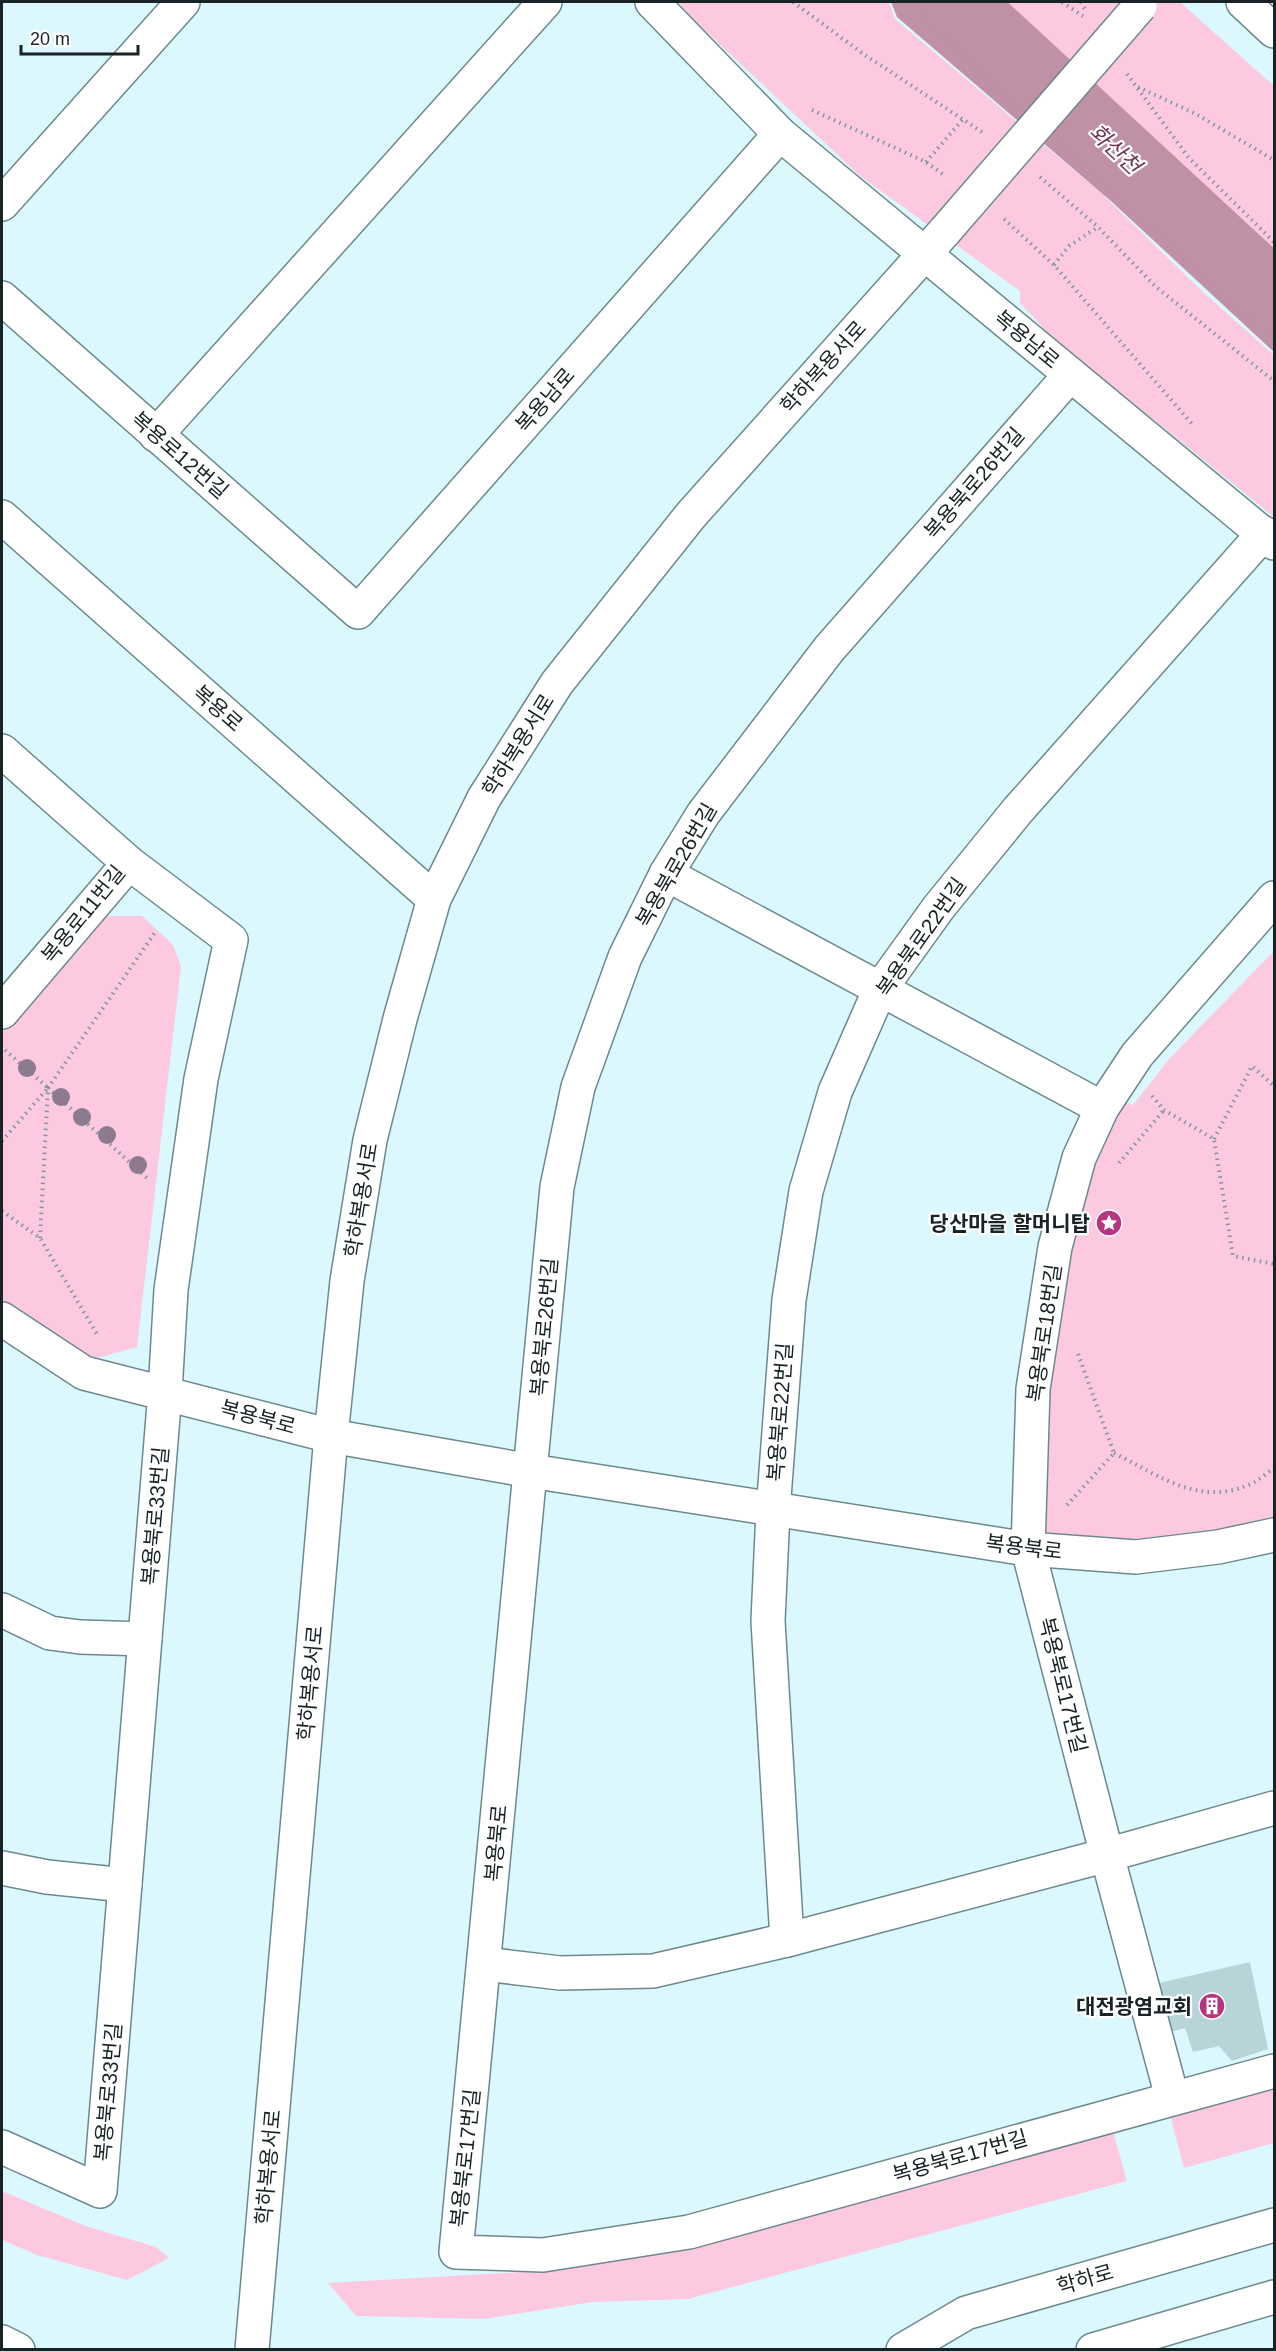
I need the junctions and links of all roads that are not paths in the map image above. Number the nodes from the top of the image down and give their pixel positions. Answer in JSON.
{"nodes":[{"id":1,"x":183,"y":2,"type":"edge"},
{"id":2,"x":545,"y":2,"type":"edge"},
{"id":3,"x":652,"y":2,"type":"edge"},
{"id":4,"x":1243,"y":2,"type":"edge"},
{"id":5,"x":1142,"y":4,"type":"edge"},
{"id":6,"x":1275,"y":31,"type":"edge"},
{"id":7,"x":780,"y":134,"type":"junction"},
{"id":8,"x":2,"y":204,"type":"edge"},
{"id":9,"x":935,"y":242,"type":"junction"},
{"id":10,"x":2,"y":298,"type":"edge"},
{"id":11,"x":1070,"y":375,"type":"junction"},
{"id":12,"x":156,"y":435,"type":"junction"},
{"id":13,"x":2,"y":517,"type":"edge"},
{"id":14,"x":1269,"y":538,"type":"edge"},
{"id":15,"x":358,"y":612,"type":"joint"},
{"id":16,"x":2,"y":751,"type":"edge"},
{"id":17,"x":129,"y":863,"type":"junction"},
{"id":18,"x":666,"y":874,"type":"junction"},
{"id":19,"x":1275,"y":898,"type":"edge"},
{"id":20,"x":434,"y":899,"type":"junction"},
{"id":21,"x":880,"y":989,"type":"junction"},
{"id":22,"x":2,"y":1012,"type":"edge"},
{"id":23,"x":1102,"y":1108,"type":"junction"},
{"id":24,"x":2,"y":1319,"type":"edge"},
{"id":25,"x":165,"y":1392,"type":"junction"},
{"id":26,"x":331,"y":1436,"type":"junction"},
{"id":27,"x":531,"y":1471,"type":"junction"},
{"id":28,"x":773,"y":1511,"type":"junction"},
{"id":29,"x":1275,"y":1535,"type":"edge"},
{"id":30,"x":1028,"y":1550,"type":"junction"},
{"id":31,"x":2,"y":1610,"type":"edge"},
{"id":32,"x":145,"y":1639,"type":"junction"},
{"id":33,"x":1275,"y":1808,"type":"edge"},
{"id":34,"x":1107,"y":1855,"type":"junction"},
{"id":35,"x":2,"y":1868,"type":"edge"},
{"id":36,"x":125,"y":1885,"type":"junction"},
{"id":37,"x":787,"y":1940,"type":"junction"},
{"id":38,"x":485,"y":1964,"type":"junction"},
{"id":39,"x":1275,"y":2071,"type":"edge"},
{"id":40,"x":1172,"y":2097,"type":"junction"},
{"id":41,"x":2,"y":2147,"type":"edge"},
{"id":42,"x":1275,"y":2225,"type":"edge"},
{"id":43,"x":1275,"y":2297,"type":"edge"},
{"id":44,"x":2,"y":2342,"type":"edge"},
{"id":45,"x":18,"y":2349,"type":"edge"},
{"id":46,"x":252,"y":2349,"type":"edge"},
{"id":47,"x":903,"y":2349,"type":"edge"},
{"id":48,"x":1093,"y":2349,"type":"edge"}],
"edges":[{"from":1,"to":8,"type":"street"},
{"from":2,"to":12,"type":"street"},
{"from":3,"to":7,"type":"street","name":"복용남로"},
{"from":4,"to":6,"type":"street"},
{"from":5,"to":9,"type":"street","name":"학하복용서로","bridge":true},
{"from":7,"to":9,"type":"street","name":"복용남로"},
{"from":7,"to":15,"type":"street","name":"복용남로"},
{"from":9,"to":11,"type":"street","name":"복용남로"},
{"from":9,"to":20,"type":"street","name":"학하복용서로"},
{"from":10,"to":12,"type":"street","name":"복용로12번길"},
{"from":11,"to":14,"type":"street","name":"복용남로"},
{"from":11,"to":18,"type":"street","name":"복용북로26번길"},
{"from":12,"to":15,"type":"street","name":"복용로12번길"},
{"from":13,"to":20,"type":"street","name":"복용로"},
{"from":14,"to":21,"type":"street","name":"복용북로22번길"},
{"from":16,"to":17,"type":"street","name":"복용로11번길"},
{"from":17,"to":22,"type":"street","name":"복용로11번길"},
{"from":17,"to":25,"type":"street","name":"복용북로33번길"},
{"from":18,"to":21,"type":"street"},
{"from":18,"to":27,"type":"street","name":"복용북로26번길"},
{"from":19,"to":23,"type":"street","name":"복용북로18번길"},
{"from":20,"to":26,"type":"street","name":"학하복용서로"},
{"from":21,"to":23,"type":"street"},
{"from":21,"to":28,"type":"street","name":"복용북로22번길"},
{"from":23,"to":30,"type":"street","name":"복용북로18번길"},
{"from":24,"to":25,"type":"street","name":"복용북로"},
{"from":25,"to":26,"type":"street","name":"복용북로"},
{"from":25,"to":32,"type":"street","name":"복용북로33번길"},
{"from":26,"to":27,"type":"street","name":"복용북로"},
{"from":26,"to":46,"type":"street","name":"학하복용서로"},
{"from":27,"to":28,"type":"street","name":"복용북로"},
{"from":27,"to":38,"type":"street","name":"복용북로"},
{"from":28,"to":30,"type":"street","name":"복용북로"},
{"from":28,"to":37,"type":"street"},
{"from":29,"to":30,"type":"street","name":"복용북로"},
{"from":30,"to":34,"type":"street","name":"복용북로17번길"},
{"from":31,"to":32,"type":"street"},
{"from":32,"to":36,"type":"street","name":"복용북로33번길"},
{"from":33,"to":34,"type":"street"},
{"from":34,"to":37,"type":"street"},
{"from":34,"to":40,"type":"street","name":"복용북로17번길"},
{"from":35,"to":36,"type":"street"},
{"from":36,"to":41,"type":"street","name":"복용북로33번길"},
{"from":37,"to":38,"type":"street"},
{"from":38,"to":40,"type":"street","name":"복용북로17번길"},
{"from":39,"to":40,"type":"street","name":"복용북로17번길"},
{"from":42,"to":47,"type":"street","name":"학하로"},
{"from":43,"to":48,"type":"street"},
{"from":44,"to":45,"type":"street"}]}
